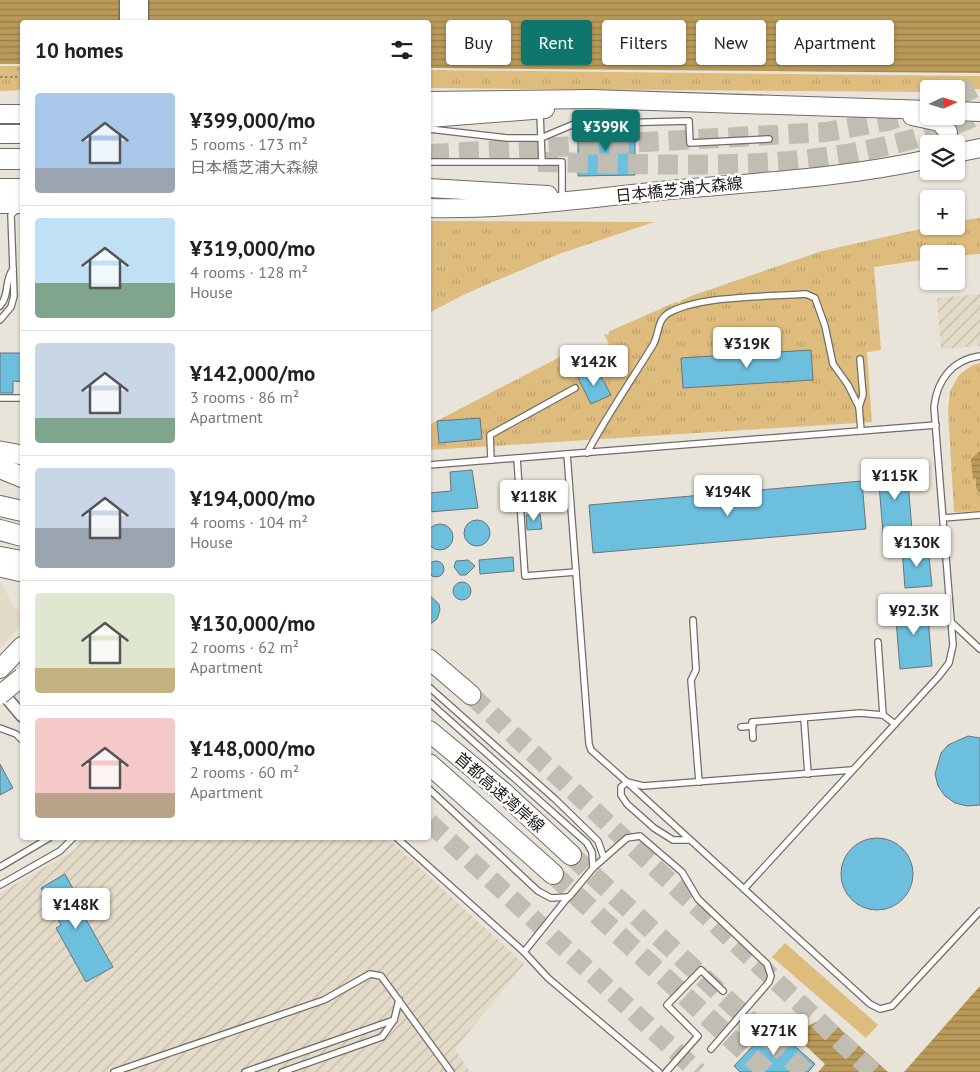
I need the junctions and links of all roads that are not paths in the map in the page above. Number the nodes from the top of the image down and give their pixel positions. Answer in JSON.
{"nodes":[{"id":1,"x":128,"y":0,"type":"edge"},
{"id":2,"x":140,"y":0,"type":"edge"},
{"id":3,"x":128,"y":20,"type":"edge"},
{"id":4,"x":140,"y":20,"type":"edge"},
{"id":5,"x":431,"y":101,"type":"edge"},
{"id":6,"x":673,"y":101,"type":"junction"},
{"id":7,"x":834,"y":106,"type":"junction"},
{"id":8,"x":540,"y":110,"type":"junction"},
{"id":9,"x":920,"y":110,"type":"edge"},
{"id":10,"x":965,"y":111,"type":"edge"},
{"id":11,"x":979,"y":112,"type":"edge"},
{"id":12,"x":0,"y":114,"type":"edge"},
{"id":13,"x":20,"y":114,"type":"edge"},
{"id":14,"x":431,"y":118,"type":"edge"},
{"id":15,"x":431,"y":129,"type":"edge"},
{"id":16,"x":0,"y":134,"type":"edge"},
{"id":17,"x":20,"y":134,"type":"edge"},
{"id":18,"x":948,"y":135,"type":"edge"},
{"id":19,"x":541,"y":138,"type":"junction"},
{"id":20,"x":769,"y":139,"type":"dead end"},
{"id":21,"x":980,"y":148,"type":"edge"},
{"id":22,"x":965,"y":151,"type":"edge"},
{"id":23,"x":0,"y":159,"type":"edge"},
{"id":24,"x":20,"y":159,"type":"edge"},
{"id":25,"x":920,"y":159,"type":"edge"},
{"id":26,"x":920,"y":161,"type":"edge"},
{"id":27,"x":431,"y":162,"type":"edge"},
{"id":28,"x":542,"y":162,"type":"junction"},
{"id":29,"x":908,"y":164,"type":"junction"},
{"id":30,"x":0,"y":188,"type":"edge"},
{"id":31,"x":20,"y":188,"type":"edge"},
{"id":32,"x":431,"y":188,"type":"edge"},
{"id":33,"x":562,"y":196,"type":"junction"},
{"id":34,"x":591,"y":198,"type":"junction"},
{"id":35,"x":0,"y":204,"type":"edge"},
{"id":36,"x":20,"y":205,"type":"edge"},
{"id":37,"x":20,"y":207,"type":"edge"},
{"id":38,"x":431,"y":208,"type":"edge"},
{"id":39,"x":13,"y":269,"type":"junction"},
{"id":40,"x":0,"y":306,"type":"edge"},
{"id":41,"x":0,"y":320,"type":"edge"},
{"id":42,"x":980,"y":356,"type":"edge"},
{"id":43,"x":860,"y":359,"type":"dead end"},
{"id":44,"x":575,"y":388,"type":"dead end"},
{"id":45,"x":0,"y":398,"type":"edge"},
{"id":46,"x":20,"y":398,"type":"edge"},
{"id":47,"x":859,"y":407,"type":"junction"},
{"id":48,"x":936,"y":425,"type":"junction"},
{"id":49,"x":861,"y":431,"type":"junction"},
{"id":50,"x":0,"y":451,"type":"edge"},
{"id":51,"x":588,"y":453,"type":"junction"},
{"id":52,"x":567,"y":454,"type":"junction"},
{"id":53,"x":20,"y":455,"type":"edge"},
{"id":54,"x":517,"y":458,"type":"junction"},
{"id":55,"x":491,"y":460,"type":"junction"},
{"id":56,"x":431,"y":465,"type":"edge"},
{"id":57,"x":0,"y":468,"type":"edge"},
{"id":58,"x":20,"y":476,"type":"edge"},
{"id":59,"x":0,"y":506,"type":"edge"},
{"id":60,"x":20,"y":511,"type":"edge"},
{"id":61,"x":980,"y":515,"type":"edge"},
{"id":62,"x":943,"y":518,"type":"junction"},
{"id":63,"x":1,"y":530,"type":"edge"},
{"id":64,"x":20,"y":535,"type":"edge"},
{"id":65,"x":0,"y":557,"type":"edge"},
{"id":66,"x":20,"y":561,"type":"edge"},
{"id":67,"x":0,"y":567,"type":"edge"},
{"id":68,"x":20,"y":572,"type":"edge"},
{"id":69,"x":576,"y":572,"type":"junction"},
{"id":70,"x":693,"y":620,"type":"dead end"},
{"id":71,"x":951,"y":622,"type":"junction"},
{"id":72,"x":878,"y":642,"type":"dead end"},
{"id":73,"x":20,"y":648,"type":"edge"},
{"id":74,"x":980,"y":648,"type":"edge"},
{"id":75,"x":431,"y":661,"type":"edge"},
{"id":76,"x":0,"y":669,"type":"edge"},
{"id":77,"x":20,"y":678,"type":"edge"},
{"id":78,"x":431,"y":689,"type":"edge"},
{"id":79,"x":0,"y":690,"type":"edge"},
{"id":80,"x":0,"y":695,"type":"edge"},
{"id":81,"x":471,"y":695,"type":"tunnel mouth"},
{"id":82,"x":431,"y":704,"type":"edge"},
{"id":83,"x":20,"y":714,"type":"edge"},
{"id":84,"x":883,"y":715,"type":"junction"},
{"id":85,"x":431,"y":718,"type":"edge"},
{"id":86,"x":804,"y":719,"type":"junction"},
{"id":87,"x":895,"y":724,"type":"junction"},
{"id":88,"x":753,"y":726,"type":"junction"},
{"id":89,"x":741,"y":727,"type":"dead end"},
{"id":90,"x":0,"y":728,"type":"edge"},
{"id":91,"x":431,"y":733,"type":"edge"},
{"id":92,"x":20,"y":738,"type":"edge"},
{"id":93,"x":753,"y":738,"type":"dead end"},
{"id":94,"x":431,"y":766,"type":"edge"},
{"id":95,"x":852,"y":770,"type":"junction"},
{"id":96,"x":808,"y":774,"type":"junction"},
{"id":97,"x":627,"y":782,"type":"junction"},
{"id":98,"x":699,"y":782,"type":"junction"},
{"id":99,"x":431,"y":791,"type":"edge"},
{"id":100,"x":505,"y":794,"type":"junction"},
{"id":101,"x":46,"y":840,"type":"edge"},
{"id":102,"x":72,"y":840,"type":"edge"},
{"id":103,"x":399,"y":840,"type":"edge"},
{"id":104,"x":690,"y":840,"type":"junction"},
{"id":105,"x":571,"y":855,"type":"tunnel mouth"},
{"id":106,"x":604,"y":858,"type":"junction"},
{"id":107,"x":0,"y":867,"type":"edge"},
{"id":108,"x":593,"y":868,"type":"junction"},
{"id":109,"x":553,"y":874,"type":"tunnel mouth"},
{"id":110,"x":0,"y":885,"type":"edge"},
{"id":111,"x":744,"y":889,"type":"junction"},
{"id":112,"x":568,"y":897,"type":"junction"},
{"id":113,"x":980,"y":912,"type":"edge"},
{"id":114,"x":524,"y":952,"type":"junction"},
{"id":115,"x":723,"y":990,"type":"dead end"},
{"id":116,"x":399,"y":1000,"type":"junction"},
{"id":117,"x":394,"y":1020,"type":"junction"},
{"id":118,"x":711,"y":1050,"type":"dead end"},
{"id":119,"x":448,"y":1070,"type":"edge"},
{"id":120,"x":114,"y":1072,"type":"edge"},
{"id":121,"x":245,"y":1072,"type":"edge"},
{"id":122,"x":282,"y":1072,"type":"edge"},
{"id":123,"x":659,"y":1072,"type":"edge"},
{"id":124,"x":666,"y":1072,"type":"edge"}],
"edges":[{"from":1,"to":3,"type":"main road"},
{"from":2,"to":4,"type":"main road"},
{"from":5,"to":6,"type":"main road"},
{"from":6,"to":7,"type":"main road"},
{"from":6,"to":8,"type":"main road"},
{"from":7,"to":9,"type":"main road"},
{"from":7,"to":18,"type":"main road"},
{"from":8,"to":14,"type":"main road"},
{"from":8,"to":19,"type":"lane"},
{"from":10,"to":11,"type":"main road"},
{"from":12,"to":13,"type":"main road"},
{"from":15,"to":19,"type":"lane"},
{"from":16,"to":17,"type":"main road"},
{"from":19,"to":20,"type":"lane"},
{"from":19,"to":28,"type":"lane"},
{"from":21,"to":22,"type":"main road"},
{"from":23,"to":24,"type":"highway"},
{"from":25,"to":29,"type":"main road"},
{"from":26,"to":29,"type":"main road","name":"日本橋芝浦大森線"},
{"from":27,"to":28,"type":"lane"},
{"from":28,"to":33,"type":"lane"},
{"from":29,"to":34,"type":"main road","name":"日本橋芝浦大森線"},
{"from":30,"to":31,"type":"main road"},
{"from":32,"to":33,"type":"main road"},
{"from":33,"to":34,"type":"main road"},
{"from":34,"to":38,"type":"main road","name":"日本橋芝浦大森線"},
{"from":35,"to":36,"type":"main road"},
{"from":37,"to":39,"type":"lane"},
{"from":39,"to":40,"type":"lane"},
{"from":39,"to":41,"type":"lane"},
{"from":42,"to":48,"type":"lane"},
{"from":43,"to":47,"type":"lane"},
{"from":44,"to":55,"type":"lane"},
{"from":45,"to":46,"type":"lane"},
{"from":47,"to":49,"type":"lane"},
{"from":47,"to":51,"type":"lane"},
{"from":48,"to":49,"type":"lane"},
{"from":48,"to":62,"type":"lane"},
{"from":49,"to":51,"type":"lane"},
{"from":50,"to":53,"type":"highway"},
{"from":51,"to":52,"type":"lane"},
{"from":52,"to":54,"type":"lane"},
{"from":52,"to":69,"type":"lane"},
{"from":54,"to":55,"type":"lane"},
{"from":54,"to":69,"type":"lane"},
{"from":55,"to":56,"type":"lane"},
{"from":57,"to":58,"type":"highway"},
{"from":59,"to":60,"type":"highway"},
{"from":61,"to":62,"type":"lane"},
{"from":62,"to":71,"type":"lane"},
{"from":63,"to":64,"type":"highway"},
{"from":65,"to":66,"type":"highway"},
{"from":67,"to":68,"type":"highway"},
{"from":69,"to":97,"type":"lane"},
{"from":70,"to":98,"type":"lane"},
{"from":71,"to":74,"type":"lane"},
{"from":71,"to":87,"type":"lane"},
{"from":72,"to":84,"type":"lane"},
{"from":73,"to":76,"type":"main road"},
{"from":75,"to":81,"type":"highway"},
{"from":77,"to":80,"type":"main road","bridge":true},
{"from":78,"to":106,"type":"lane"},
{"from":79,"to":83,"type":"street"},
{"from":82,"to":108,"type":"lane"},
{"from":84,"to":86,"type":"lane"},
{"from":84,"to":87,"type":"lane"},
{"from":85,"to":100,"type":"highway"},
{"from":86,"to":88,"type":"lane"},
{"from":86,"to":96,"type":"lane"},
{"from":87,"to":95,"type":"lane"},
{"from":88,"to":89,"type":"lane"},
{"from":88,"to":93,"type":"lane"},
{"from":90,"to":92,"type":"lane"},
{"from":91,"to":100,"type":"highway","name":"首都高速湾岸線"},
{"from":94,"to":109,"type":"highway","name":"首都高速湾岸線"},
{"from":95,"to":96,"type":"lane"},
{"from":95,"to":111,"type":"lane"},
{"from":96,"to":98,"type":"lane"},
{"from":97,"to":98,"type":"lane"},
{"from":97,"to":104,"type":"lane"},
{"from":97,"to":104,"type":"lane"},
{"from":99,"to":112,"type":"lane"},
{"from":100,"to":105,"type":"highway","name":"首都高速湾岸線"},
{"from":101,"to":107,"type":"lane"},
{"from":102,"to":110,"type":"lane"},
{"from":103,"to":114,"type":"lane"},
{"from":104,"to":111,"type":"lane"},
{"from":106,"to":108,"type":"lane"},
{"from":106,"to":118,"type":"lane"},
{"from":108,"to":112,"type":"lane"},
{"from":111,"to":113,"type":"lane"},
{"from":112,"to":114,"type":"lane"},
{"from":114,"to":123,"type":"lane"},
{"from":115,"to":124,"type":"lane"},
{"from":116,"to":117,"type":"lane"},
{"from":116,"to":119,"type":"lane"},
{"from":116,"to":120,"type":"lane"},
{"from":117,"to":121,"type":"lane"},
{"from":117,"to":122,"type":"lane"}]}
